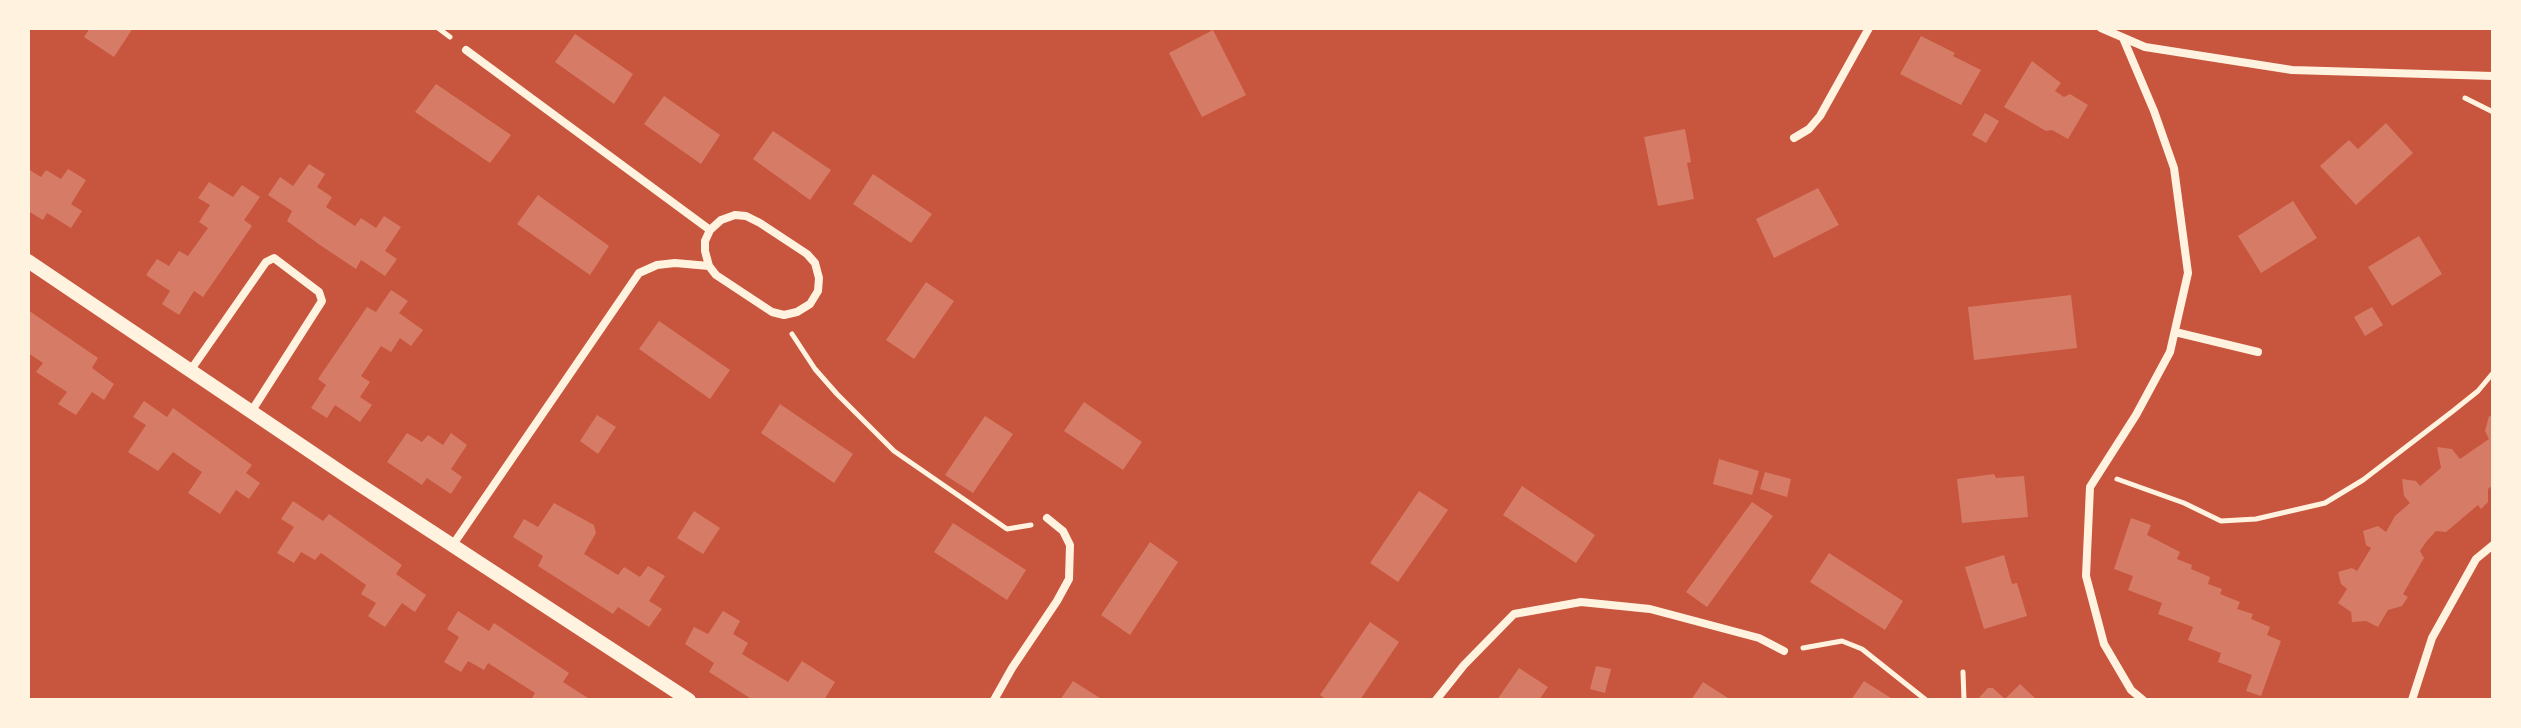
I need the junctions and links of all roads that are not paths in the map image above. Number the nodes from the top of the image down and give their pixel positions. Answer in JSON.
{"nodes":[{"id":1,"x":1869,"y":28,"type":"edge"},
{"id":2,"x":2101,"y":28,"type":"edge"},
{"id":3,"x":2123,"y":38,"type":"junction"},
{"id":4,"x":466,"y":50,"type":"dead end"},
{"id":5,"x":2493,"y":76,"type":"edge"},
{"id":6,"x":1794,"y":138,"type":"dead end"},
{"id":7,"x":710,"y":230,"type":"junction"},
{"id":8,"x":28,"y":261,"type":"edge"},
{"id":9,"x":709,"y":266,"type":"junction"},
{"id":10,"x":2175,"y":332,"type":"junction"},
{"id":11,"x":2258,"y":352,"type":"dead end"},
{"id":12,"x":190,"y":371,"type":"junction"},
{"id":13,"x":251,"y":412,"type":"junction"},
{"id":14,"x":1047,"y":518,"type":"road end"},
{"id":15,"x":2493,"y":545,"type":"edge"},
{"id":16,"x":452,"y":546,"type":"junction"},
{"id":17,"x":1784,"y":651,"type":"road end"},
{"id":18,"x":689,"y":700,"type":"edge"},
{"id":19,"x":994,"y":700,"type":"edge"},
{"id":20,"x":1436,"y":700,"type":"edge"},
{"id":21,"x":2143,"y":700,"type":"edge"},
{"id":22,"x":2412,"y":700,"type":"edge"}],
"edges":[{"from":1,"to":6,"type":"street"},
{"from":2,"to":3,"type":"street"},
{"from":3,"to":5,"type":"street"},
{"from":3,"to":10,"type":"street"},
{"from":4,"to":7,"type":"street"},
{"from":7,"to":9,"type":"street"},
{"from":7,"to":9,"type":"street"},
{"from":8,"to":12,"type":"street"},
{"from":9,"to":16,"type":"street"},
{"from":10,"to":11,"type":"street"},
{"from":10,"to":21,"type":"street"},
{"from":12,"to":13,"type":"street"},
{"from":12,"to":13,"type":"street"},
{"from":13,"to":16,"type":"street"},
{"from":14,"to":19,"type":"street"},
{"from":15,"to":22,"type":"street"},
{"from":16,"to":18,"type":"street"},
{"from":17,"to":20,"type":"street"}]}
